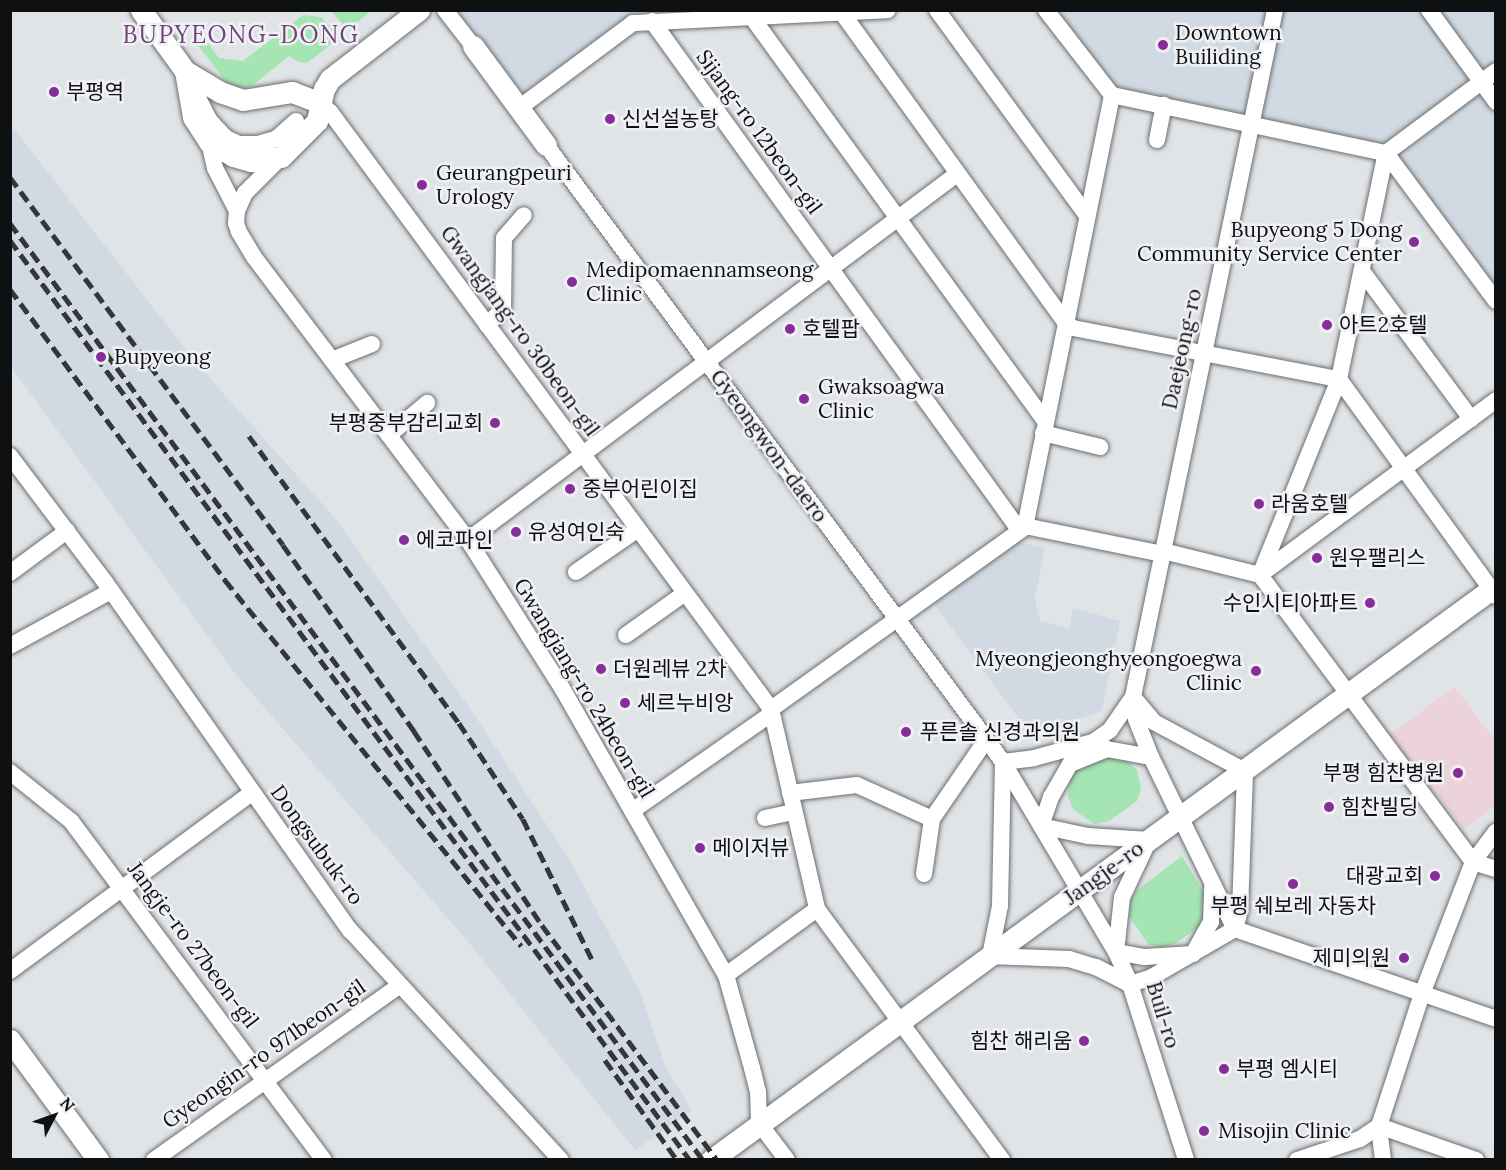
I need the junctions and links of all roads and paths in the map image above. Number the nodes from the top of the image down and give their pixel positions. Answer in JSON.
{"nodes":[{"id":1,"x":141,"y":10,"type":"edge"},
{"id":2,"x":419,"y":10,"type":"edge"},
{"id":3,"x":445,"y":10,"type":"edge"},
{"id":4,"x":458,"y":10,"type":"edge"},
{"id":5,"x":888,"y":10,"type":"edge"},
{"id":6,"x":937,"y":10,"type":"edge"},
{"id":7,"x":1046,"y":10,"type":"edge"},
{"id":8,"x":1275,"y":10,"type":"edge"},
{"id":9,"x":1429,"y":10,"type":"edge"},
{"id":10,"x":840,"y":12,"type":"edge"},
{"id":11,"x":726,"y":14,"type":"edge"},
{"id":12,"x":751,"y":16,"type":"junction"},
{"id":13,"x":633,"y":17,"type":"edge"},
{"id":14,"x":652,"y":21,"type":"junction"},
{"id":15,"x":473,"y":46,"type":"junction"},
{"id":16,"x":185,"y":71,"type":"junction"},
{"id":17,"x":1496,"y":72,"type":"edge"},
{"id":18,"x":1481,"y":82,"type":"junction"},
{"id":19,"x":1112,"y":94,"type":"junction"},
{"id":20,"x":1496,"y":102,"type":"edge"},
{"id":21,"x":320,"y":103,"type":"junction"},
{"id":22,"x":1164,"y":105,"type":"junction"},
{"id":23,"x":519,"y":108,"type":"junction"},
{"id":24,"x":296,"y":121,"type":"dead end"},
{"id":25,"x":1251,"y":124,"type":"junction"},
{"id":26,"x":1156,"y":140,"type":"dead end"},
{"id":27,"x":208,"y":142,"type":"junction"},
{"id":28,"x":546,"y":145,"type":"joint"},
{"id":29,"x":1386,"y":153,"type":"junction"},
{"id":30,"x":281,"y":156,"type":"junction"},
{"id":31,"x":957,"y":174,"type":"junction"},
{"id":32,"x":237,"y":211,"type":"junction"},
{"id":33,"x":524,"y":215,"type":"dead end"},
{"id":34,"x":1087,"y":216,"type":"junction"},
{"id":35,"x":898,"y":219,"type":"junction"},
{"id":36,"x":830,"y":270,"type":"junction"},
{"id":37,"x":1362,"y":271,"type":"junction"},
{"id":38,"x":1496,"y":301,"type":"edge"},
{"id":39,"x":1065,"y":322,"type":"junction"},
{"id":40,"x":487,"y":325,"type":"junction"},
{"id":41,"x":372,"y":344,"type":"dead end"},
{"id":42,"x":1204,"y":352,"type":"junction"},
{"id":43,"x":332,"y":360,"type":"junction"},
{"id":44,"x":706,"y":362,"type":"junction"},
{"id":45,"x":1339,"y":379,"type":"junction"},
{"id":46,"x":1496,"y":400,"type":"edge"},
{"id":47,"x":427,"y":403,"type":"dead end"},
{"id":48,"x":1471,"y":419,"type":"junction"},
{"id":49,"x":1044,"y":427,"type":"junction"},
{"id":50,"x":389,"y":435,"type":"junction"},
{"id":51,"x":1100,"y":447,"type":"dead end"},
{"id":52,"x":583,"y":455,"type":"junction"},
{"id":53,"x":10,"y":456,"type":"edge"},
{"id":54,"x":1403,"y":469,"type":"junction"},
{"id":55,"x":16,"y":476,"type":"edge"},
{"id":56,"x":1025,"y":527,"type":"junction"},
{"id":57,"x":638,"y":530,"type":"junction"},
{"id":58,"x":67,"y":531,"type":"junction"},
{"id":59,"x":468,"y":540,"type":"junction"},
{"id":60,"x":1163,"y":552,"type":"junction"},
{"id":61,"x":576,"y":572,"type":"dead end"},
{"id":62,"x":10,"y":573,"type":"edge"},
{"id":63,"x":1260,"y":574,"type":"junction"},
{"id":64,"x":111,"y":591,"type":"junction"},
{"id":65,"x":1494,"y":591,"type":"edge"},
{"id":66,"x":685,"y":593,"type":"junction"},
{"id":67,"x":897,"y":620,"type":"junction"},
{"id":68,"x":626,"y":635,"type":"dead end"},
{"id":69,"x":10,"y":645,"type":"edge"},
{"id":70,"x":1348,"y":695,"type":"junction"},
{"id":71,"x":1133,"y":697,"type":"junction"},
{"id":72,"x":771,"y":709,"type":"junction"},
{"id":73,"x":986,"y":740,"type":"junction"},
{"id":74,"x":1151,"y":757,"type":"junction"},
{"id":75,"x":1003,"y":762,"type":"junction"},
{"id":76,"x":1245,"y":771,"type":"junction"},
{"id":77,"x":10,"y":772,"type":"edge"},
{"id":78,"x":251,"y":792,"type":"junction"},
{"id":79,"x":790,"y":793,"type":"junction"},
{"id":80,"x":633,"y":811,"type":"junction"},
{"id":81,"x":794,"y":812,"type":"junction"},
{"id":82,"x":1182,"y":817,"type":"junction"},
{"id":83,"x":765,"y":818,"type":"dead end"},
{"id":84,"x":932,"y":819,"type":"junction"},
{"id":85,"x":1041,"y":826,"type":"junction"},
{"id":86,"x":1496,"y":832,"type":"edge"},
{"id":87,"x":1149,"y":840,"type":"junction"},
{"id":88,"x":1473,"y":862,"type":"junction"},
{"id":89,"x":1496,"y":869,"type":"edge"},
{"id":90,"x":924,"y":874,"type":"dead end"},
{"id":91,"x":1211,"y":876,"type":"junction"},
{"id":92,"x":123,"y":888,"type":"junction"},
{"id":93,"x":1081,"y":890,"type":"junction"},
{"id":94,"x":816,"y":909,"type":"junction"},
{"id":95,"x":1235,"y":929,"type":"junction"},
{"id":96,"x":1116,"y":952,"type":"junction"},
{"id":97,"x":1193,"y":954,"type":"junction"},
{"id":98,"x":990,"y":956,"type":"junction"},
{"id":99,"x":10,"y":971,"type":"edge"},
{"id":100,"x":726,"y":975,"type":"junction"},
{"id":101,"x":1130,"y":984,"type":"junction"},
{"id":102,"x":400,"y":985,"type":"junction"},
{"id":103,"x":1422,"y":994,"type":"junction"},
{"id":104,"x":1496,"y":1019,"type":"edge"},
{"id":105,"x":899,"y":1022,"type":"junction"},
{"id":106,"x":10,"y":1040,"type":"edge"},
{"id":107,"x":266,"y":1079,"type":"junction"},
{"id":108,"x":759,"y":1123,"type":"junction"},
{"id":109,"x":1379,"y":1126,"type":"junction"},
{"id":110,"x":98,"y":1160,"type":"edge"},
{"id":111,"x":154,"y":1160,"type":"edge"},
{"id":112,"x":324,"y":1160,"type":"edge"},
{"id":113,"x":561,"y":1160,"type":"edge"},
{"id":114,"x":711,"y":1160,"type":"edge"},
{"id":115,"x":787,"y":1160,"type":"edge"},
{"id":116,"x":1002,"y":1160,"type":"edge"},
{"id":117,"x":1185,"y":1160,"type":"edge"},
{"id":118,"x":1297,"y":1160,"type":"edge"},
{"id":119,"x":1383,"y":1160,"type":"edge"},
{"id":120,"x":1476,"y":1160,"type":"edge"}],
"edges":[{"from":1,"to":16,"type":"main road"},
{"from":2,"to":21,"type":"main road"},
{"from":3,"to":15,"type":"street","name":"Gyeongwon-daero"},
{"from":4,"to":15,"type":"street"},
{"from":5,"to":10,"type":"street"},
{"from":6,"to":34,"type":"street"},
{"from":7,"to":19,"type":"street"},
{"from":8,"to":25,"type":"street","name":"Daejeong-ro"},
{"from":9,"to":18,"type":"street"},
{"from":10,"to":12,"type":"street"},
{"from":10,"to":31,"type":"street"},
{"from":11,"to":12,"type":"street"},
{"from":11,"to":14,"type":"street"},
{"from":12,"to":35,"type":"street"},
{"from":13,"to":14,"type":"street"},
{"from":13,"to":23,"type":"street"},
{"from":14,"to":36,"type":"street","name":"Sijang-ro 12beon-gil"},
{"from":15,"to":23,"type":"main road","name":"Gyeongwon-daero"},
{"from":16,"to":21,"type":"main road"},
{"from":16,"to":24,"type":"street"},
{"from":16,"to":27,"type":"main road"},
{"from":17,"to":18,"type":"street"},
{"from":18,"to":20,"type":"street"},
{"from":18,"to":29,"type":"street"},
{"from":19,"to":22,"type":"street"},
{"from":19,"to":34,"type":"street"},
{"from":21,"to":30,"type":"main road"},
{"from":21,"to":40,"type":"street","name":"Gwangjang-ro 30beon-gil"},
{"from":22,"to":25,"type":"street"},
{"from":22,"to":26,"type":"street"},
{"from":23,"to":28,"type":"main road","name":"Gyeongwon-daero"},
{"from":25,"to":29,"type":"street"},
{"from":25,"to":42,"type":"street","name":"Daejeong-ro"},
{"from":27,"to":30,"type":"main road"},
{"from":27,"to":32,"type":"street","name":"Gwangjang-ro 24beon-gil"},
{"from":28,"to":44,"type":"street","name":"Gyeongwon-daero"},
{"from":29,"to":37,"type":"street"},
{"from":29,"to":38,"type":"street"},
{"from":30,"to":32,"type":"street"},
{"from":31,"to":35,"type":"street"},
{"from":31,"to":39,"type":"street"},
{"from":32,"to":43,"type":"street","name":"Gwangjang-ro 24beon-gil"},
{"from":33,"to":40,"type":"street"},
{"from":34,"to":39,"type":"street"},
{"from":35,"to":36,"type":"street"},
{"from":35,"to":49,"type":"street"},
{"from":36,"to":44,"type":"street"},
{"from":36,"to":56,"type":"street","name":"Sijang-ro 12beon-gil"},
{"from":37,"to":45,"type":"street"},
{"from":37,"to":48,"type":"street"},
{"from":39,"to":42,"type":"street"},
{"from":39,"to":49,"type":"street"},
{"from":40,"to":52,"type":"street","name":"Gwangjang-ro 30beon-gil"},
{"from":41,"to":43,"type":"street"},
{"from":42,"to":45,"type":"street"},
{"from":42,"to":60,"type":"street","name":"Daejeong-ro"},
{"from":43,"to":50,"type":"street","name":"Gwangjang-ro 24beon-gil"},
{"from":44,"to":52,"type":"street"},
{"from":44,"to":67,"type":"street","name":"Gyeongwon-daero"},
{"from":45,"to":54,"type":"street"},
{"from":45,"to":63,"type":"street"},
{"from":46,"to":48,"type":"street"},
{"from":47,"to":50,"type":"street"},
{"from":48,"to":54,"type":"street"},
{"from":49,"to":51,"type":"street"},
{"from":49,"to":56,"type":"street"},
{"from":50,"to":59,"type":"street","name":"Gwangjang-ro 24beon-gil"},
{"from":52,"to":57,"type":"street","name":"Gwangjang-ro 30beon-gil"},
{"from":52,"to":59,"type":"street"},
{"from":53,"to":55,"type":"street","name":"Dongsubuk-ro"},
{"from":54,"to":63,"type":"street"},
{"from":54,"to":65,"type":"street"},
{"from":55,"to":58,"type":"street","name":"Dongsubuk-ro"},
{"from":56,"to":60,"type":"street"},
{"from":56,"to":67,"type":"street"},
{"from":57,"to":61,"type":"street"},
{"from":57,"to":66,"type":"street","name":"Gwangjang-ro 30beon-gil"},
{"from":58,"to":62,"type":"street"},
{"from":58,"to":64,"type":"street","name":"Dongsubuk-ro"},
{"from":59,"to":80,"type":"street","name":"Gwangjang-ro 24beon-gil"},
{"from":60,"to":63,"type":"street"},
{"from":60,"to":71,"type":"street","name":"Daejeong-ro"},
{"from":63,"to":70,"type":"street"},
{"from":64,"to":69,"type":"street"},
{"from":64,"to":78,"type":"street","name":"Dongsubuk-ro"},
{"from":65,"to":70,"type":"main road","name":"Jangje-ro"},
{"from":66,"to":68,"type":"street"},
{"from":66,"to":72,"type":"street","name":"Gwangjang-ro 30beon-gil"},
{"from":67,"to":72,"type":"street"},
{"from":67,"to":73,"type":"street","name":"Gyeongwon-daero"},
{"from":70,"to":76,"type":"main road","name":"Jangje-ro"},
{"from":70,"to":88,"type":"street"},
{"from":71,"to":74,"type":"street"},
{"from":71,"to":75,"type":"street"},
{"from":71,"to":76,"type":"street"},
{"from":72,"to":79,"type":"street","name":"Gwangjang-ro 30beon-gil"},
{"from":72,"to":80,"type":"street"},
{"from":73,"to":75,"type":"street","name":"Gyeongwon-daero"},
{"from":73,"to":84,"type":"street"},
{"from":74,"to":82,"type":"street"},
{"from":74,"to":85,"type":"street"},
{"from":75,"to":85,"type":"street","name":"Gyeongwon-daero"},
{"from":75,"to":98,"type":"street"},
{"from":76,"to":82,"type":"main road","name":"Jangje-ro"},
{"from":76,"to":95,"type":"street"},
{"from":77,"to":92,"type":"street","name":"Jangje-ro 27beon-gil"},
{"from":78,"to":92,"type":"street"},
{"from":78,"to":102,"type":"street","name":"Dongsubuk-ro"},
{"from":79,"to":81,"type":"street","name":"Gwangjang-ro 30beon-gil"},
{"from":79,"to":84,"type":"street"},
{"from":80,"to":100,"type":"street","name":"Gwangjang-ro 24beon-gil"},
{"from":81,"to":83,"type":"street"},
{"from":81,"to":94,"type":"street","name":"Gwangjang-ro 30beon-gil"},
{"from":82,"to":87,"type":"main road","name":"Jangje-ro"},
{"from":82,"to":91,"type":"street"},
{"from":84,"to":90,"type":"street"},
{"from":85,"to":87,"type":"street"},
{"from":85,"to":93,"type":"street","name":"Gyeongwon-daero"},
{"from":86,"to":88,"type":"street"},
{"from":87,"to":93,"type":"main road","name":"Jangje-ro"},
{"from":87,"to":96,"type":"street"},
{"from":88,"to":89,"type":"street"},
{"from":88,"to":103,"type":"street"},
{"from":91,"to":95,"type":"street"},
{"from":91,"to":97,"type":"street"},
{"from":92,"to":99,"type":"street"},
{"from":92,"to":107,"type":"street","name":"Jangje-ro 27beon-gil"},
{"from":93,"to":96,"type":"street","name":"Buil-ro"},
{"from":93,"to":98,"type":"main road","name":"Jangje-ro"},
{"from":94,"to":100,"type":"street"},
{"from":94,"to":105,"type":"street","name":"Gwangjang-ro 30beon-gil"},
{"from":95,"to":97,"type":"street"},
{"from":95,"to":103,"type":"street"},
{"from":96,"to":97,"type":"street"},
{"from":96,"to":101,"type":"street","name":"Buil-ro"},
{"from":97,"to":101,"type":"street"},
{"from":98,"to":101,"type":"street"},
{"from":98,"to":105,"type":"main road","name":"Jangje-ro"},
{"from":100,"to":108,"type":"street","name":"Gwangjang-ro 24beon-gil"},
{"from":101,"to":117,"type":"street","name":"Buil-ro"},
{"from":102,"to":107,"type":"street","name":"Gyeongin-ro 971beon-gil"},
{"from":102,"to":113,"type":"street","name":"Dongsubuk-ro"},
{"from":103,"to":104,"type":"street"},
{"from":103,"to":109,"type":"street"},
{"from":105,"to":108,"type":"main road","name":"Jangje-ro"},
{"from":105,"to":116,"type":"street","name":"Gwangjang-ro 30beon-gil"},
{"from":106,"to":110,"type":"main road"},
{"from":107,"to":111,"type":"street","name":"Gyeongin-ro 971beon-gil"},
{"from":107,"to":112,"type":"street","name":"Jangje-ro 27beon-gil"},
{"from":108,"to":114,"type":"main road","name":"Jangje-ro"},
{"from":108,"to":115,"type":"street"},
{"from":109,"to":118,"type":"street"},
{"from":109,"to":119,"type":"street"},
{"from":109,"to":120,"type":"street"}]}
